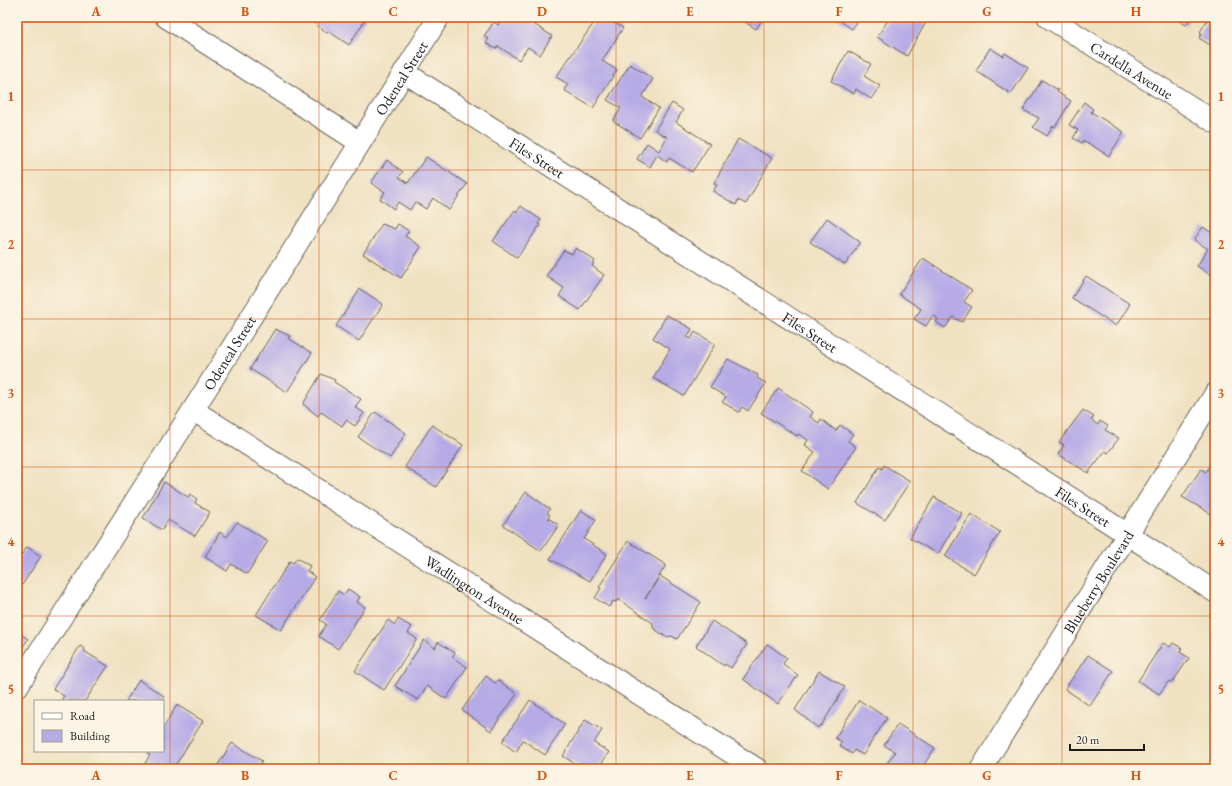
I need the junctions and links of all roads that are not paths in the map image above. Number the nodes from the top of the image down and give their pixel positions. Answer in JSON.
{"nodes":[{"id":1,"x":166,"y":17,"type":"edge"},
{"id":2,"x":439,"y":17,"type":"edge"},
{"id":3,"x":1048,"y":17,"type":"edge"},
{"id":4,"x":404,"y":72,"type":"junction"},
{"id":5,"x":1215,"y":122,"type":"edge"},
{"id":6,"x":359,"y":142,"type":"junction"},
{"id":7,"x":1215,"y":394,"type":"edge"},
{"id":8,"x":193,"y":410,"type":"junction"},
{"id":9,"x":1127,"y":534,"type":"junction"},
{"id":10,"x":1215,"y":592,"type":"edge"},
{"id":11,"x":17,"y":687,"type":"edge"},
{"id":12,"x":757,"y":769,"type":"edge"},
{"id":13,"x":981,"y":769,"type":"edge"}],
"edges":[{"from":1,"to":6,"type":"street"},
{"from":2,"to":4,"type":"street","name":"Odeneal Street"},
{"from":3,"to":5,"type":"street","name":"Cardella Avenue"},
{"from":4,"to":6,"type":"street","name":"Odeneal Street"},
{"from":4,"to":9,"type":"street","name":"Files Street"},
{"from":6,"to":8,"type":"street","name":"Odeneal Street"},
{"from":7,"to":9,"type":"street","name":"Blueberry Boulevard"},
{"from":8,"to":11,"type":"street","name":"Odeneal Street"},
{"from":8,"to":12,"type":"street","name":"Wadlington Avenue"},
{"from":9,"to":10,"type":"street","name":"Files Street"},
{"from":9,"to":13,"type":"street","name":"Blueberry Boulevard"}]}
